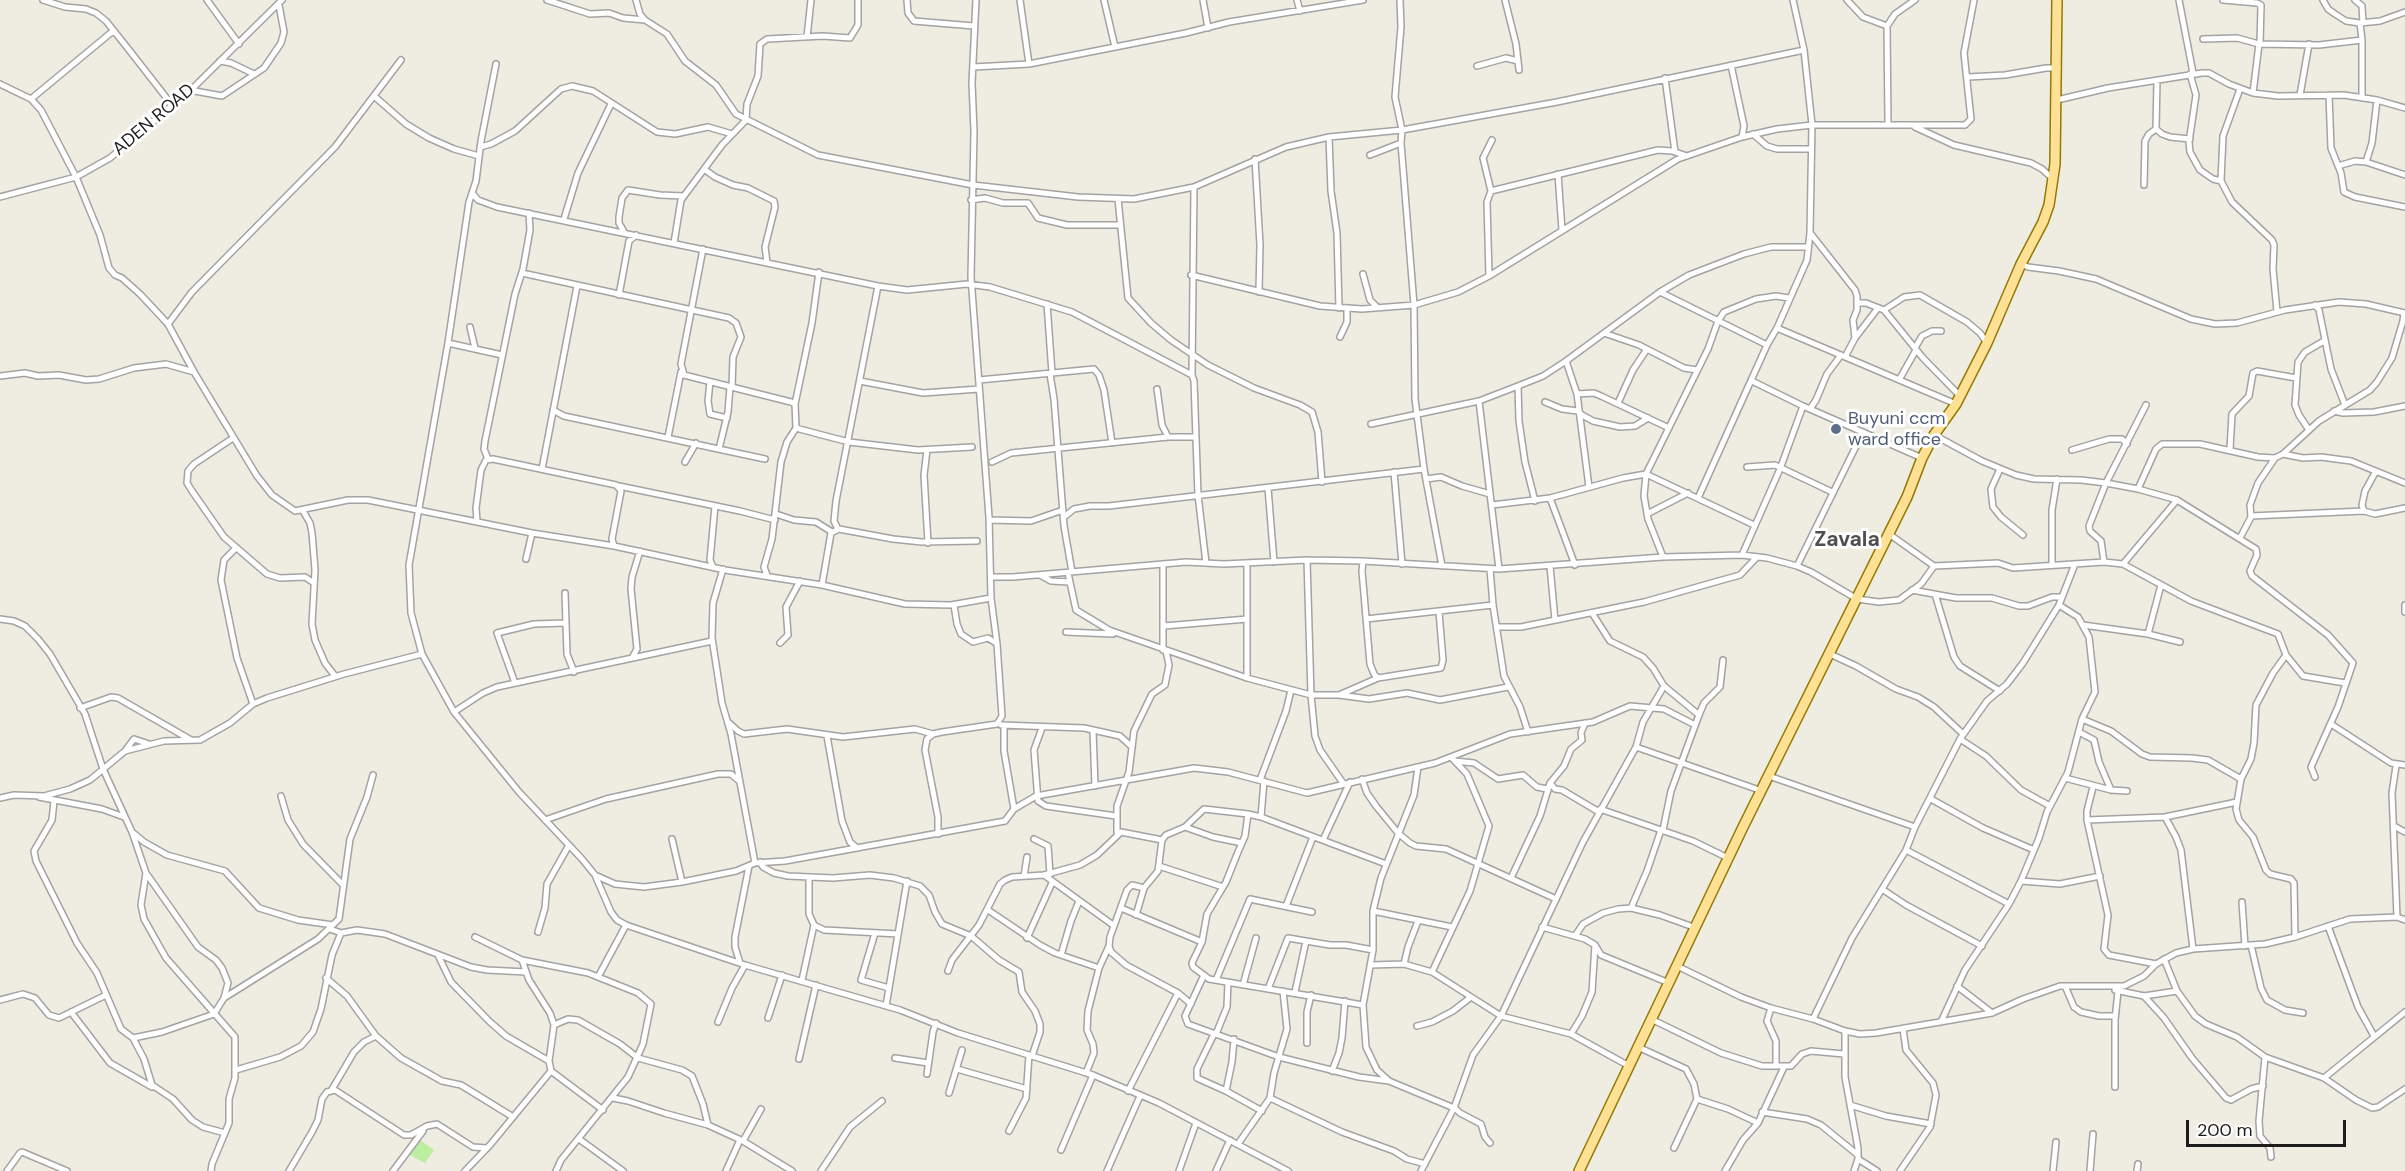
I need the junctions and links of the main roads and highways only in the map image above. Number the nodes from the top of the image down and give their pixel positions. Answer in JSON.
{"nodes":[{"id":1,"x":2057,"y":0,"type":"edge"},
{"id":2,"x":1579,"y":1171,"type":"edge"}],
"edges":[{"from":1,"to":2,"type":"main road"}]}
